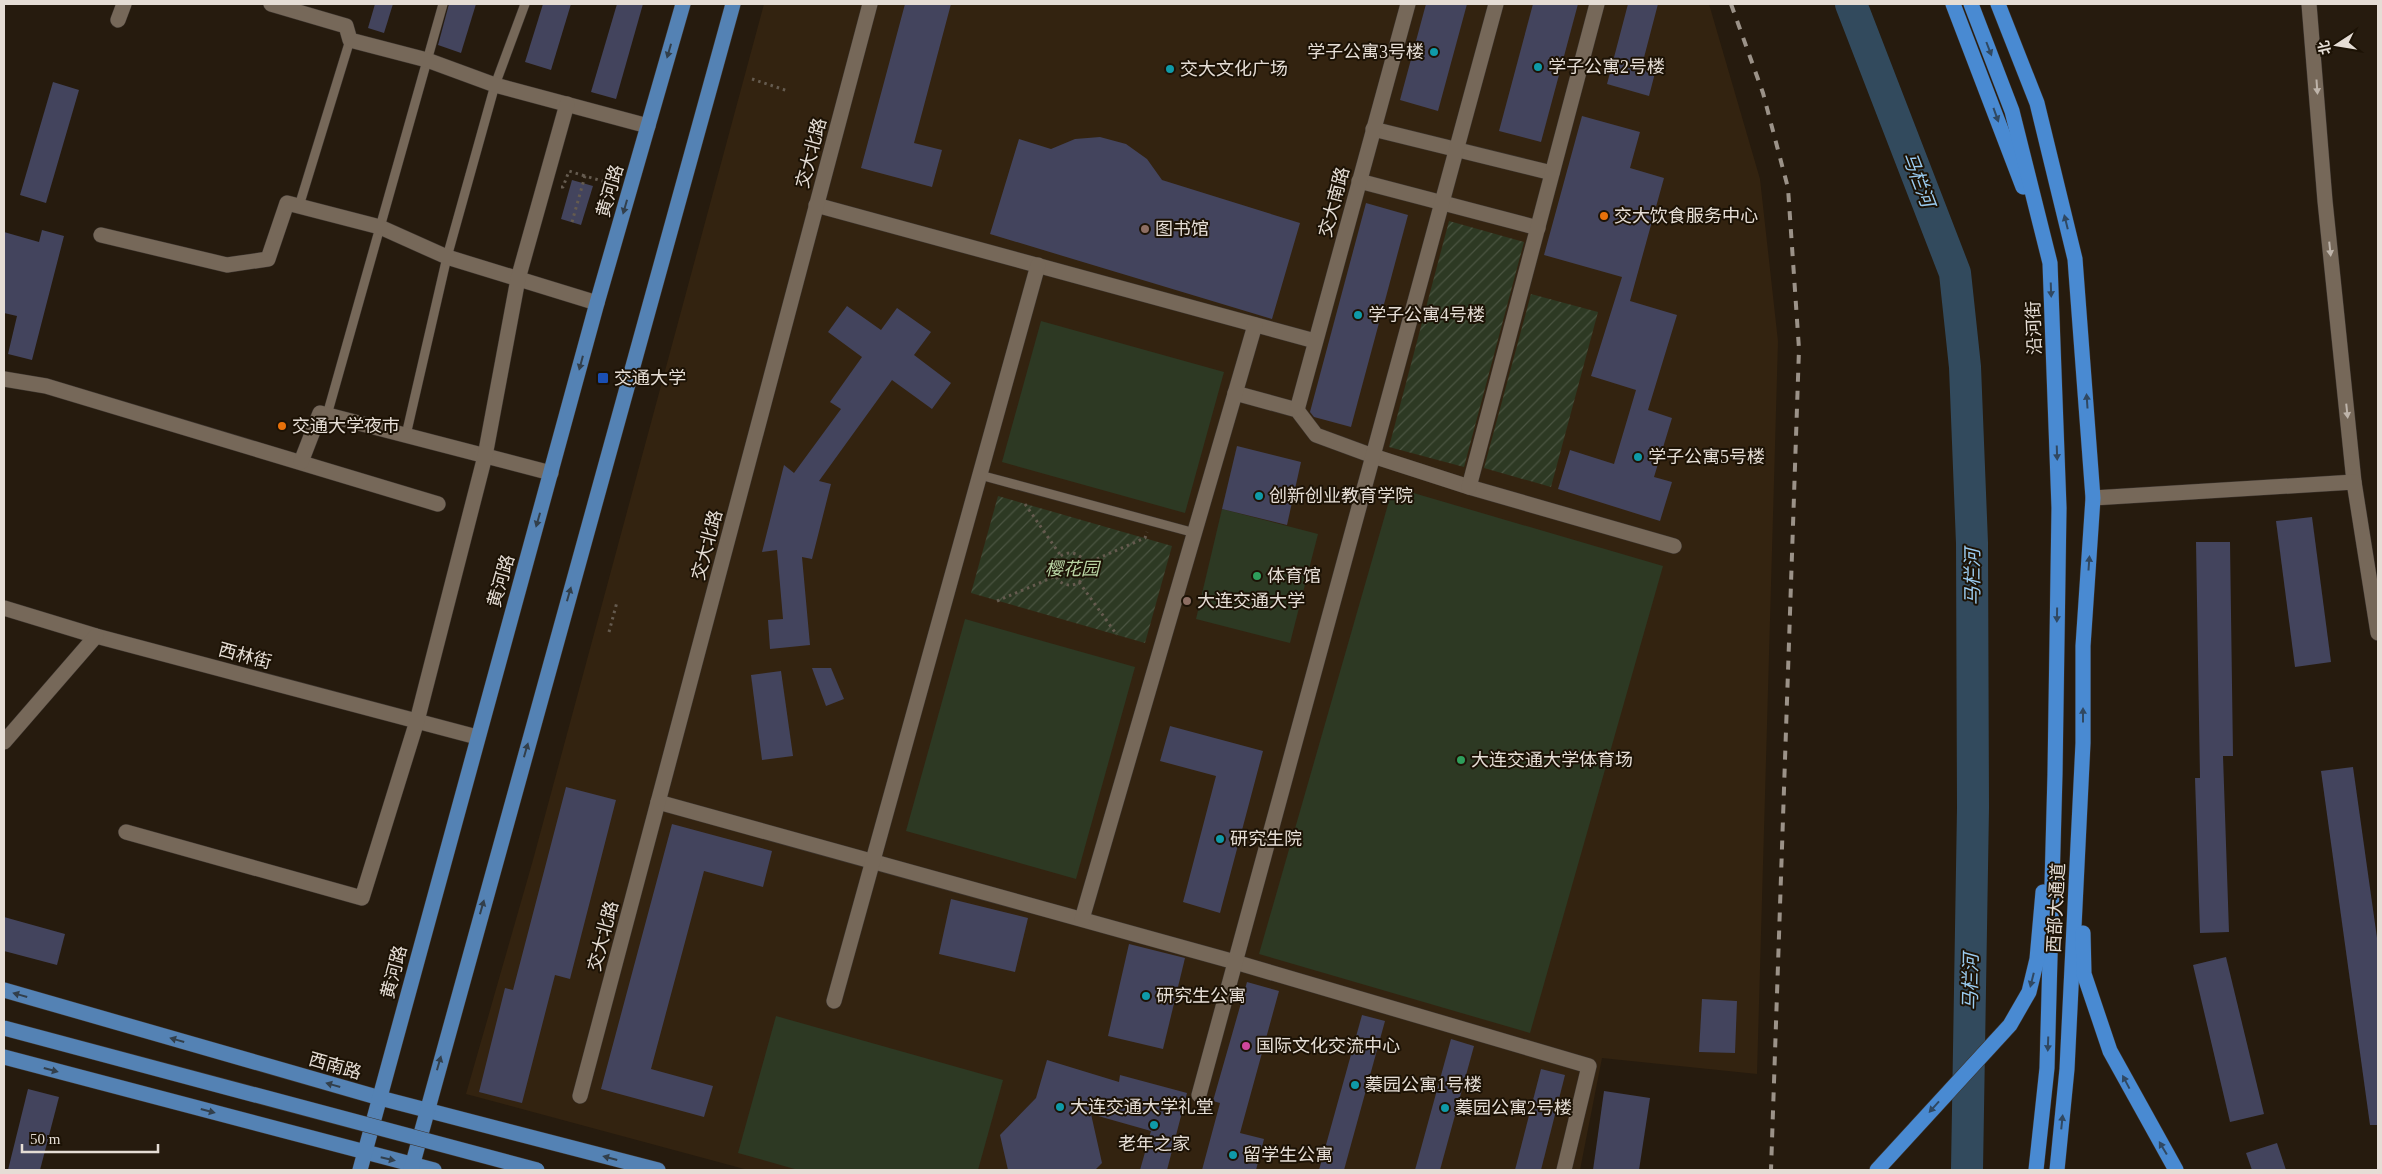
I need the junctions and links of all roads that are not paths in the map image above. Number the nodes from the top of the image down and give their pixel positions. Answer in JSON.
{"nodes":[{"id":1,"x":124,"y":4,"type":"edge"},
{"id":2,"x":271,"y":4,"type":"edge"},
{"id":3,"x":443,"y":4,"type":"edge"},
{"id":4,"x":524,"y":4,"type":"edge"},
{"id":5,"x":683,"y":4,"type":"edge"},
{"id":6,"x":733,"y":4,"type":"edge"},
{"id":7,"x":870,"y":4,"type":"edge"},
{"id":8,"x":1408,"y":4,"type":"edge"},
{"id":9,"x":1496,"y":4,"type":"edge"},
{"id":10,"x":1597,"y":4,"type":"edge"},
{"id":11,"x":1953,"y":4,"type":"edge"},
{"id":12,"x":1971,"y":4,"type":"edge"},
{"id":13,"x":1998,"y":4,"type":"edge"},
{"id":14,"x":2005,"y":4,"type":"edge"},
{"id":15,"x":2309,"y":4,"type":"edge"},
{"id":16,"x":118,"y":20,"type":"dead end"},
{"id":17,"x":350,"y":40,"type":"junction"},
{"id":18,"x":427,"y":60,"type":"junction"},
{"id":19,"x":2026,"y":74,"type":"junction"},
{"id":20,"x":495,"y":84,"type":"junction"},
{"id":21,"x":567,"y":104,"type":"junction"},
{"id":22,"x":648,"y":126,"type":"junction"},
{"id":23,"x":1373,"y":129,"type":"junction"},
{"id":24,"x":1456,"y":149,"type":"junction"},
{"id":25,"x":1552,"y":174,"type":"junction"},
{"id":26,"x":1359,"y":181,"type":"junction"},
{"id":27,"x":1442,"y":202,"type":"junction"},
{"id":28,"x":816,"y":205,"type":"junction"},
{"id":29,"x":299,"y":206,"type":"junction"},
{"id":30,"x":380,"y":228,"type":"junction"},
{"id":31,"x":1538,"y":228,"type":"junction"},
{"id":32,"x":101,"y":235,"type":"dead end"},
{"id":33,"x":448,"y":257,"type":"junction"},
{"id":34,"x":2050,"y":263,"type":"junction"},
{"id":35,"x":1038,"y":266,"type":"junction"},
{"id":36,"x":518,"y":279,"type":"junction"},
{"id":37,"x":597,"y":303,"type":"junction"},
{"id":38,"x":1256,"y":325,"type":"junction"},
{"id":39,"x":1315,"y":341,"type":"junction"},
{"id":40,"x":4,"y":379,"type":"edge"},
{"id":41,"x":1235,"y":393,"type":"junction"},
{"id":42,"x":1297,"y":410,"type":"junction"},
{"id":43,"x":327,"y":414,"type":"junction"},
{"id":44,"x":406,"y":435,"type":"junction"},
{"id":45,"x":486,"y":456,"type":"junction"},
{"id":46,"x":1373,"y":456,"type":"junction"},
{"id":47,"x":301,"y":462,"type":"junction"},
{"id":48,"x":551,"y":473,"type":"junction"},
{"id":49,"x":980,"y":475,"type":"junction"},
{"id":50,"x":2354,"y":482,"type":"junction"},
{"id":51,"x":1469,"y":488,"type":"junction"},
{"id":52,"x":2093,"y":498,"type":"junction"},
{"id":53,"x":438,"y":504,"type":"dead end"},
{"id":54,"x":1195,"y":533,"type":"junction"},
{"id":55,"x":1674,"y":546,"type":"dead end"},
{"id":56,"x":4,"y":608,"type":"edge"},
{"id":57,"x":2378,"y":633,"type":"edge"},
{"id":58,"x":96,"y":636,"type":"junction"},
{"id":59,"x":2056,"y":662,"type":"joint"},
{"id":60,"x":417,"y":721,"type":"junction"},
{"id":61,"x":477,"y":737,"type":"junction"},
{"id":62,"x":4,"y":742,"type":"edge"},
{"id":63,"x":2083,"y":743,"type":"junction"},
{"id":64,"x":2055,"y":774,"type":"junction"},
{"id":65,"x":658,"y":802,"type":"junction"},
{"id":66,"x":126,"y":832,"type":"dead end"},
{"id":67,"x":872,"y":862,"type":"junction"},
{"id":68,"x":1082,"y":919,"type":"junction"},
{"id":69,"x":1235,"y":962,"type":"junction"},
{"id":70,"x":4,"y":990,"type":"edge"},
{"id":71,"x":834,"y":1000,"type":"dead end"},
{"id":72,"x":4,"y":1028,"type":"edge"},
{"id":73,"x":4,"y":1057,"type":"edge"},
{"id":74,"x":1199,"y":1095,"type":"dead end"},
{"id":75,"x":580,"y":1096,"type":"dead end"},
{"id":76,"x":380,"y":1098,"type":"junction"},
{"id":77,"x":426,"y":1110,"type":"junction"},
{"id":78,"x":364,"y":1153,"type":"junction"},
{"id":79,"x":412,"y":1167,"type":"edge"},
{"id":80,"x":360,"y":1170,"type":"edge"},
{"id":81,"x":434,"y":1170,"type":"edge"},
{"id":82,"x":537,"y":1170,"type":"edge"},
{"id":83,"x":658,"y":1170,"type":"edge"},
{"id":84,"x":1564,"y":1170,"type":"edge"},
{"id":85,"x":1877,"y":1170,"type":"edge"},
{"id":86,"x":2036,"y":1170,"type":"edge"},
{"id":87,"x":2057,"y":1170,"type":"edge"},
{"id":88,"x":2176,"y":1170,"type":"edge"}],
"edges":[{"from":1,"to":16,"type":"street"},
{"from":2,"to":17,"type":"street"},
{"from":3,"to":18,"type":"lane"},
{"from":4,"to":20,"type":"lane"},
{"from":5,"to":22,"type":"main road","name":"黄河路","one_way":true},
{"from":77,"to":6,"type":"main road","one_way":true},
{"from":7,"to":28,"type":"street","name":"交大北路"},
{"from":8,"to":23,"type":"street","name":"交大南路"},
{"from":9,"to":24,"type":"street"},
{"from":10,"to":25,"type":"street"},
{"from":11,"to":34,"type":"highway","one_way":true},
{"from":12,"to":34,"type":"highway","name":"沿河街","one_way":true},
{"from":13,"to":19,"type":"highway"},
{"from":14,"to":19,"type":"highway"},
{"from":15,"to":50,"type":"street","one_way":true},
{"from":17,"to":18,"type":"street"},
{"from":17,"to":29,"type":"lane"},
{"from":18,"to":20,"type":"street"},
{"from":18,"to":30,"type":"lane"},
{"from":52,"to":19,"type":"highway","one_way":true},
{"from":20,"to":21,"type":"street"},
{"from":20,"to":33,"type":"lane"},
{"from":21,"to":22,"type":"street"},
{"from":21,"to":36,"type":"street"},
{"from":22,"to":37,"type":"main road","name":"黄河路","one_way":true},
{"from":23,"to":24,"type":"street"},
{"from":23,"to":26,"type":"street","name":"交大南路"},
{"from":24,"to":25,"type":"street"},
{"from":24,"to":27,"type":"street"},
{"from":25,"to":31,"type":"street"},
{"from":26,"to":27,"type":"street"},
{"from":26,"to":39,"type":"street","name":"交大南路"},
{"from":27,"to":31,"type":"street"},
{"from":27,"to":46,"type":"street"},
{"from":28,"to":35,"type":"street"},
{"from":28,"to":65,"type":"street","name":"交大北路"},
{"from":29,"to":30,"type":"street"},
{"from":29,"to":32,"type":"street"},
{"from":30,"to":33,"type":"street"},
{"from":30,"to":43,"type":"lane"},
{"from":31,"to":51,"type":"street"},
{"from":33,"to":36,"type":"street"},
{"from":33,"to":44,"type":"lane"},
{"from":34,"to":59,"type":"highway","name":"沿河街","one_way":true},
{"from":35,"to":38,"type":"street"},
{"from":35,"to":49,"type":"street"},
{"from":36,"to":37,"type":"street"},
{"from":36,"to":45,"type":"street"},
{"from":37,"to":48,"type":"main road","name":"黄河路","one_way":true},
{"from":38,"to":39,"type":"street"},
{"from":38,"to":41,"type":"street"},
{"from":39,"to":42,"type":"street","name":"交大南路"},
{"from":40,"to":47,"type":"street"},
{"from":41,"to":42,"type":"street"},
{"from":41,"to":54,"type":"street"},
{"from":42,"to":46,"type":"street"},
{"from":43,"to":44,"type":"street"},
{"from":43,"to":47,"type":"street"},
{"from":44,"to":45,"type":"street"},
{"from":45,"to":48,"type":"street"},
{"from":45,"to":60,"type":"street"},
{"from":46,"to":51,"type":"street"},
{"from":46,"to":69,"type":"street"},
{"from":47,"to":53,"type":"street"},
{"from":48,"to":61,"type":"main road","name":"黄河路","one_way":true},
{"from":49,"to":54,"type":"lane"},
{"from":49,"to":67,"type":"street"},
{"from":50,"to":52,"type":"street"},
{"from":50,"to":57,"type":"street"},
{"from":51,"to":55,"type":"street"},
{"from":63,"to":52,"type":"highway","name":"西部大通道","one_way":true},
{"from":54,"to":68,"type":"street"},
{"from":56,"to":58,"type":"street","name":"西林街"},
{"from":58,"to":60,"type":"street","name":"西林街"},
{"from":58,"to":62,"type":"street"},
{"from":59,"to":64,"type":"highway","name":"西部大通道"},
{"from":60,"to":61,"type":"street","name":"西林街"},
{"from":60,"to":66,"type":"street"},
{"from":61,"to":76,"type":"main road","name":"黄河路"},
{"from":87,"to":63,"type":"highway","name":"西部大通道","one_way":true},
{"from":88,"to":63,"type":"highway","one_way":true},
{"from":64,"to":85,"type":"highway","one_way":true},
{"from":64,"to":86,"type":"highway","name":"西部大通道","one_way":true},
{"from":65,"to":67,"type":"street"},
{"from":65,"to":75,"type":"street","name":"交大北路"},
{"from":67,"to":68,"type":"street"},
{"from":67,"to":71,"type":"street"},
{"from":68,"to":69,"type":"street"},
{"from":69,"to":74,"type":"street"},
{"from":69,"to":84,"type":"street"},
{"from":76,"to":70,"type":"main road","name":"西南路","one_way":true},
{"from":72,"to":82,"type":"main road","bridge":true},
{"from":73,"to":78,"type":"main road","one_way":true},
{"from":76,"to":77,"type":"main road","name":"西南路"},
{"from":76,"to":78,"type":"main road","name":"黄河路"},
{"from":77,"to":79,"type":"main road"},
{"from":83,"to":77,"type":"main road","name":"西南路","one_way":true},
{"from":78,"to":79,"type":"main road","one_way":true},
{"from":78,"to":80,"type":"main road","name":"黄河路"},
{"from":79,"to":81,"type":"main road"}]}
